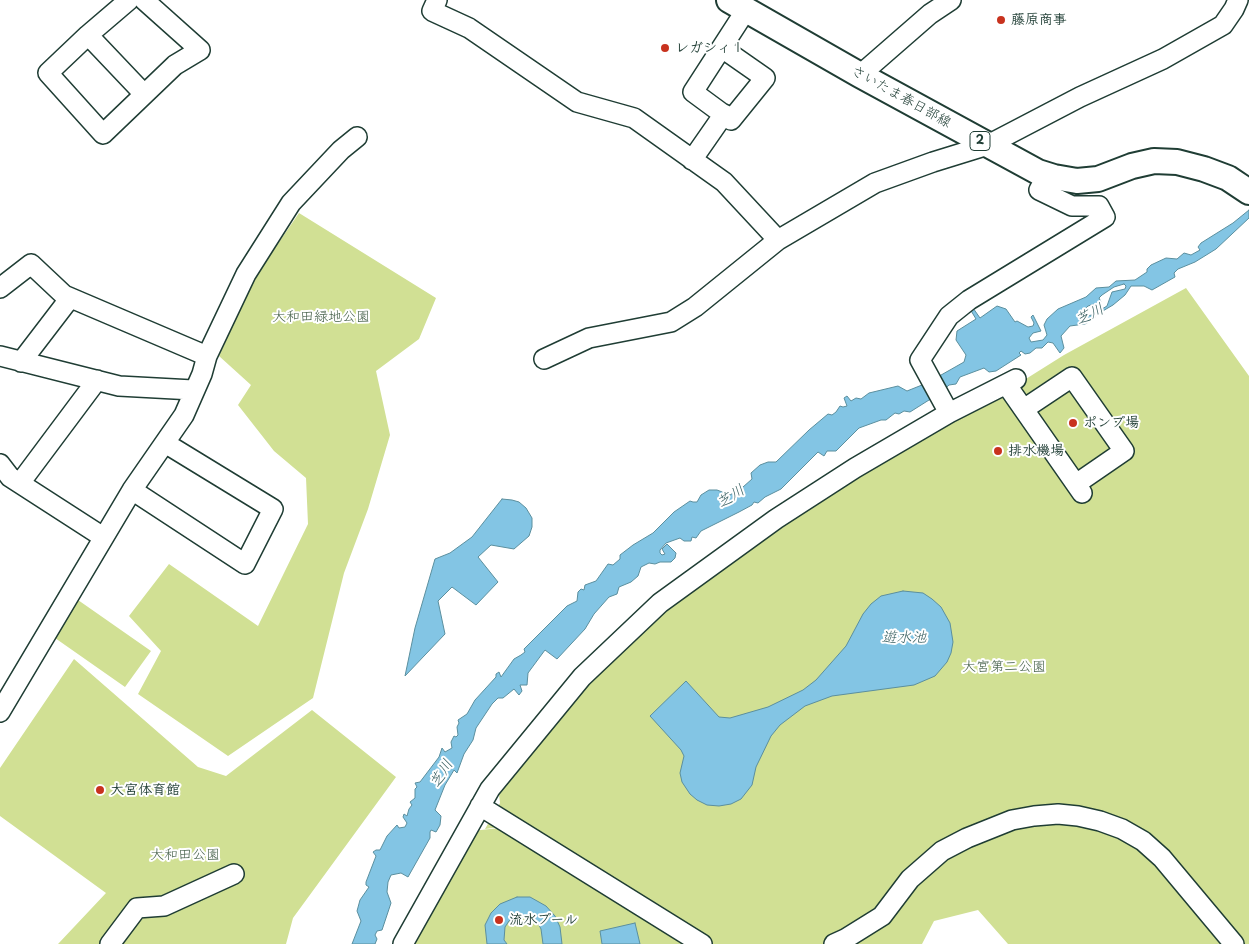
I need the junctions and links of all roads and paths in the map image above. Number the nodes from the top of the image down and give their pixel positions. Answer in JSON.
{"nodes":[{"id":1,"x":129,"y":0,"type":"edge"},
{"id":2,"x":144,"y":0,"type":"edge"},
{"id":3,"x":437,"y":0,"type":"edge"},
{"id":4,"x":951,"y":0,"type":"edge"},
{"id":5,"x":1238,"y":0,"type":"edge"},
{"id":6,"x":737,"y":5,"type":"edge"},
{"id":7,"x":88,"y":35,"type":"junction"},
{"id":8,"x":722,"y":48,"type":"junction"},
{"id":9,"x":860,"y":74,"type":"junction"},
{"id":10,"x":144,"y":94,"type":"junction"},
{"id":11,"x":724,"y":114,"type":"junction"},
{"id":12,"x":357,"y":137,"type":"dead end"},
{"id":13,"x":988,"y":145,"type":"junction"},
{"id":14,"x":692,"y":160,"type":"junction"},
{"id":15,"x":1047,"y":175,"type":"junction"},
{"id":16,"x":1249,"y":192,"type":"edge"},
{"id":17,"x":778,"y":240,"type":"junction"},
{"id":18,"x":0,"y":288,"type":"edge"},
{"id":19,"x":70,"y":298,"type":"junction"},
{"id":20,"x":0,"y":356,"type":"edge"},
{"id":21,"x":207,"y":356,"type":"junction"},
{"id":22,"x":544,"y":359,"type":"dead end"},
{"id":23,"x":21,"y":362,"type":"junction"},
{"id":24,"x":97,"y":380,"type":"junction"},
{"id":25,"x":194,"y":390,"type":"junction"},
{"id":26,"x":1024,"y":409,"type":"junction"},
{"id":27,"x":949,"y":413,"type":"junction"},
{"id":28,"x":165,"y":442,"type":"junction"},
{"id":29,"x":0,"y":464,"type":"edge"},
{"id":30,"x":20,"y":483,"type":"junction"},
{"id":31,"x":132,"y":490,"type":"junction"},
{"id":32,"x":103,"y":537,"type":"junction"},
{"id":33,"x":0,"y":712,"type":"edge"},
{"id":34,"x":480,"y":806,"type":"junction"},
{"id":35,"x":234,"y":874,"type":"dead end"},
{"id":36,"x":110,"y":944,"type":"edge"},
{"id":37,"x":403,"y":944,"type":"edge"},
{"id":38,"x":702,"y":944,"type":"edge"},
{"id":39,"x":834,"y":944,"type":"edge"},
{"id":40,"x":1234,"y":944,"type":"edge"}],
"edges":[{"from":1,"to":7,"type":"street"},
{"from":2,"to":10,"type":"street"},
{"from":3,"to":14,"type":"street"},
{"from":4,"to":9,"type":"street"},
{"from":5,"to":13,"type":"street"},
{"from":6,"to":8,"type":"street"},
{"from":6,"to":9,"type":"main road","name":"さいたま春日部線","number":"2"},
{"from":7,"to":10,"type":"street"},
{"from":7,"to":10,"type":"street"},
{"from":8,"to":11,"type":"street"},
{"from":8,"to":11,"type":"street"},
{"from":9,"to":13,"type":"main road","name":"さいたま春日部線","number":"2"},
{"from":11,"to":14,"type":"street"},
{"from":12,"to":21,"type":"street"},
{"from":13,"to":15,"type":"main road","name":"さいたま春日部線","number":"2"},
{"from":13,"to":17,"type":"street"},
{"from":14,"to":17,"type":"street"},
{"from":15,"to":16,"type":"main road","name":"さいたま春日部線","number":"2"},
{"from":15,"to":27,"type":"street"},
{"from":17,"to":22,"type":"street"},
{"from":18,"to":19,"type":"street"},
{"from":19,"to":21,"type":"street"},
{"from":19,"to":23,"type":"street"},
{"from":20,"to":23,"type":"street"},
{"from":21,"to":25,"type":"street"},
{"from":23,"to":24,"type":"street"},
{"from":24,"to":25,"type":"street"},
{"from":24,"to":30,"type":"street"},
{"from":25,"to":28,"type":"street"},
{"from":26,"to":26,"type":"street"},
{"from":26,"to":27,"type":"street"},
{"from":27,"to":34,"type":"street"},
{"from":28,"to":31,"type":"street"},
{"from":28,"to":31,"type":"street"},
{"from":29,"to":30,"type":"street"},
{"from":30,"to":32,"type":"street"},
{"from":31,"to":32,"type":"street"},
{"from":32,"to":33,"type":"street"},
{"from":34,"to":37,"type":"street"},
{"from":34,"to":38,"type":"street"},
{"from":35,"to":36,"type":"street"},
{"from":39,"to":40,"type":"street"}]}
